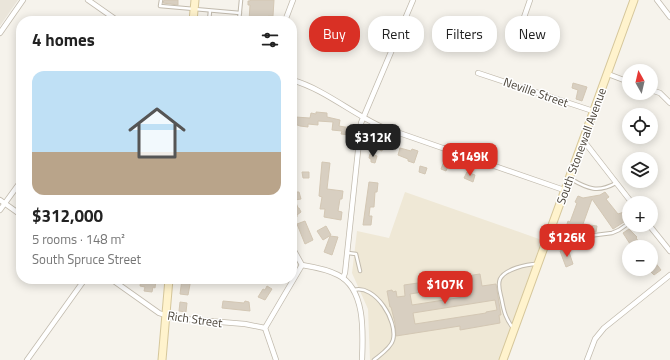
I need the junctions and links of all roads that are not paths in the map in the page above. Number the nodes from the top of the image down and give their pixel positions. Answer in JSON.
{"nodes":[{"id":1,"x":23,"y":0,"type":"edge"},
{"id":2,"x":88,"y":0,"type":"edge"},
{"id":3,"x":161,"y":0,"type":"edge"},
{"id":4,"x":195,"y":0,"type":"edge"},
{"id":5,"x":241,"y":0,"type":"edge"},
{"id":6,"x":293,"y":0,"type":"edge"},
{"id":7,"x":413,"y":0,"type":"edge"},
{"id":8,"x":530,"y":0,"type":"edge"},
{"id":9,"x":634,"y":0,"type":"edge"},
{"id":10,"x":657,"y":0,"type":"edge"},
{"id":11,"x":195,"y":8,"type":"junction"},
{"id":12,"x":210,"y":11,"type":"junction"},
{"id":13,"x":240,"y":13,"type":"junction"},
{"id":14,"x":111,"y":16,"type":"edge"},
{"id":15,"x":194,"y":16,"type":"edge"},
{"id":16,"x":210,"y":16,"type":"edge"},
{"id":17,"x":240,"y":16,"type":"edge"},
{"id":18,"x":287,"y":16,"type":"edge"},
{"id":19,"x":524,"y":16,"type":"edge"},
{"id":20,"x":670,"y":17,"type":"edge"},
{"id":21,"x":0,"y":33,"type":"edge"},
{"id":22,"x":478,"y":73,"type":"dead end"},
{"id":23,"x":608,"y":74,"type":"junction"},
{"id":24,"x":622,"y":79,"type":"edge"},
{"id":25,"x":297,"y":82,"type":"edge"},
{"id":26,"x":658,"y":92,"type":"edge"},
{"id":27,"x":670,"y":103,"type":"edge"},
{"id":28,"x":594,"y":111,"type":"junction"},
{"id":29,"x":363,"y":118,"type":"junction"},
{"id":30,"x":583,"y":140,"type":"junction"},
{"id":31,"x":569,"y":178,"type":"junction"},
{"id":32,"x":616,"y":183,"type":"junction"},
{"id":33,"x":16,"y":188,"type":"edge"},
{"id":34,"x":564,"y":190,"type":"junction"},
{"id":35,"x":626,"y":196,"type":"edge"},
{"id":36,"x":0,"y":200,"type":"edge"},
{"id":37,"x":5,"y":203,"type":"junction"},
{"id":38,"x":0,"y":210,"type":"edge"},
{"id":39,"x":16,"y":211,"type":"edge"},
{"id":40,"x":551,"y":228,"type":"junction"},
{"id":41,"x":622,"y":228,"type":"edge"},
{"id":42,"x":654,"y":232,"type":"edge"},
{"id":43,"x":670,"y":252,"type":"edge"},
{"id":44,"x":347,"y":253,"type":"junction"},
{"id":45,"x":297,"y":256,"type":"edge"},
{"id":46,"x":538,"y":264,"type":"junction"},
{"id":47,"x":302,"y":265,"type":"junction"},
{"id":48,"x":360,"y":271,"type":"dead end"},
{"id":49,"x":297,"y":274,"type":"edge"},
{"id":50,"x":670,"y":275,"type":"edge"},
{"id":51,"x":343,"y":278,"type":"junction"},
{"id":52,"x":81,"y":284,"type":"edge"},
{"id":53,"x":118,"y":284,"type":"edge"},
{"id":54,"x":169,"y":284,"type":"edge"},
{"id":55,"x":291,"y":284,"type":"edge"},
{"id":56,"x":354,"y":290,"type":"junction"},
{"id":57,"x":166,"y":316,"type":"junction"},
{"id":58,"x":265,"y":328,"type":"junction"},
{"id":59,"x":514,"y":330,"type":"junction"},
{"id":60,"x":27,"y":360,"type":"edge"},
{"id":61,"x":162,"y":360,"type":"edge"},
{"id":62,"x":276,"y":360,"type":"edge"},
{"id":63,"x":362,"y":360,"type":"edge"},
{"id":64,"x":374,"y":360,"type":"edge"},
{"id":65,"x":503,"y":360,"type":"edge"},
{"id":66,"x":587,"y":360,"type":"edge"}],
"edges":[{"from":1,"to":21,"type":"street"},
{"from":2,"to":14,"type":"street"},
{"from":3,"to":11,"type":"lane"},
{"from":4,"to":11,"type":"street"},
{"from":5,"to":13,"type":"lane"},
{"from":6,"to":18,"type":"street"},
{"from":7,"to":29,"type":"street"},
{"from":8,"to":19,"type":"street"},
{"from":9,"to":23,"type":"street","name":"South Stonewall Avenue"},
{"from":10,"to":20,"type":"street"},
{"from":11,"to":12,"type":"lane"},
{"from":11,"to":15,"type":"street"},
{"from":12,"to":13,"type":"lane"},
{"from":12,"to":16,"type":"lane"},
{"from":13,"to":17,"type":"lane"},
{"from":22,"to":28,"type":"street","name":"Neville Street"},
{"from":23,"to":24,"type":"street"},
{"from":23,"to":28,"type":"street","name":"South Stonewall Avenue"},
{"from":25,"to":29,"type":"street"},
{"from":26,"to":27,"type":"street"},
{"from":28,"to":30,"type":"street","name":"South Stonewall Avenue"},
{"from":29,"to":34,"type":"street"},
{"from":29,"to":44,"type":"street"},
{"from":30,"to":31,"type":"street","name":"South Stonewall Avenue"},
{"from":30,"to":32,"type":"street"},
{"from":31,"to":32,"type":"lane"},
{"from":31,"to":34,"type":"street","name":"South Stonewall Avenue"},
{"from":32,"to":35,"type":"street"},
{"from":33,"to":37,"type":"street"},
{"from":34,"to":40,"type":"street","name":"South Stonewall Avenue"},
{"from":36,"to":37,"type":"street"},
{"from":37,"to":38,"type":"street"},
{"from":37,"to":39,"type":"street"},
{"from":40,"to":41,"type":"lane"},
{"from":40,"to":46,"type":"street","name":"South Stonewall Avenue"},
{"from":42,"to":43,"type":"street"},
{"from":44,"to":48,"type":"lane"},
{"from":44,"to":51,"type":"street"},
{"from":45,"to":47,"type":"street"},
{"from":46,"to":59,"type":"street","name":"South Stonewall Avenue"},
{"from":46,"to":59,"type":"lane"},
{"from":47,"to":49,"type":"street"},
{"from":47,"to":51,"type":"street"},
{"from":50,"to":66,"type":"street"},
{"from":51,"to":56,"type":"street"},
{"from":52,"to":60,"type":"street"},
{"from":53,"to":57,"type":"street","name":"Rich Street"},
{"from":54,"to":57,"type":"street"},
{"from":55,"to":58,"type":"street"},
{"from":56,"to":63,"type":"street"},
{"from":56,"to":64,"type":"lane"},
{"from":57,"to":58,"type":"street","name":"Rich Street"},
{"from":57,"to":61,"type":"street"},
{"from":58,"to":62,"type":"street"},
{"from":59,"to":65,"type":"street","name":"South Stonewall Avenue"}]}
